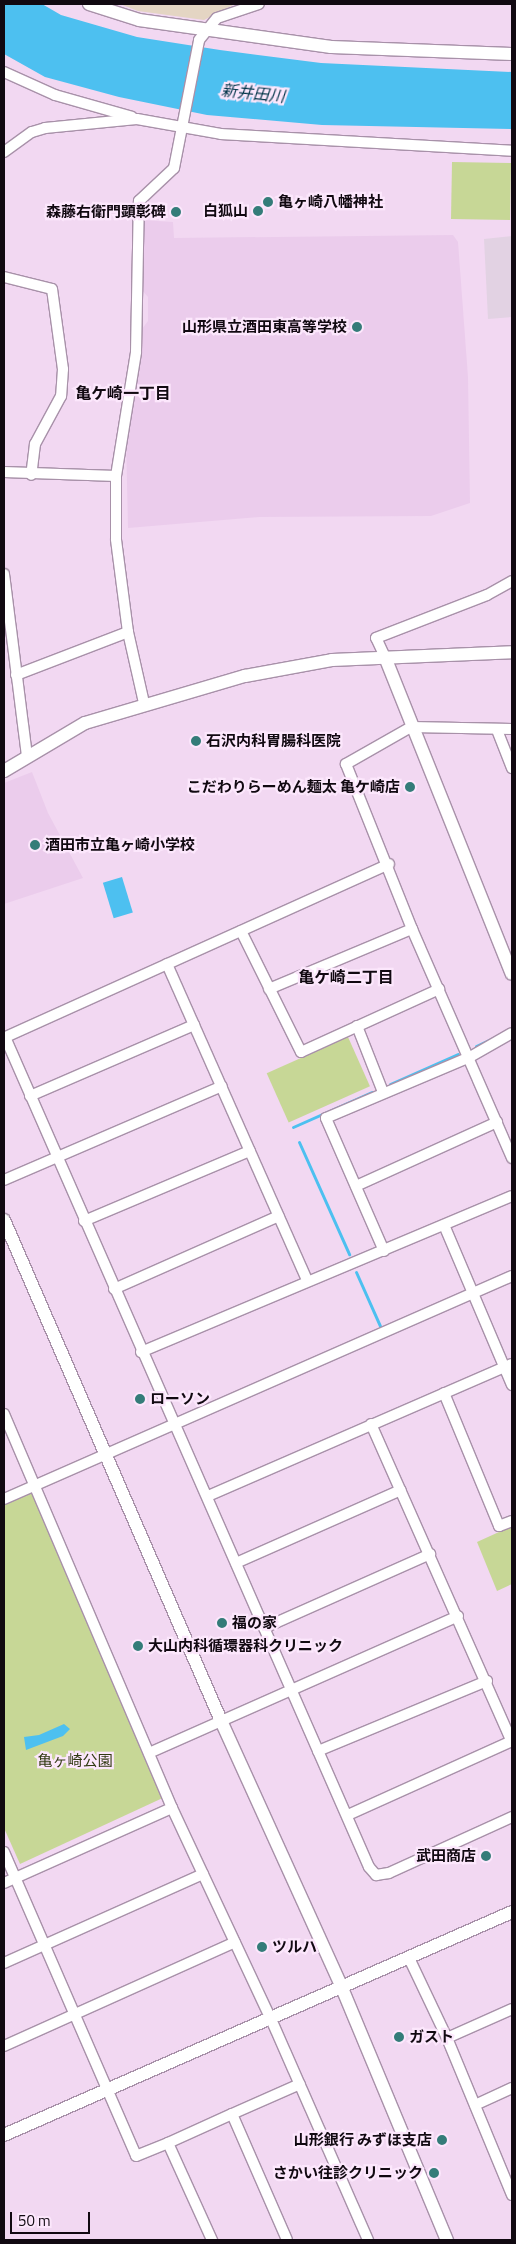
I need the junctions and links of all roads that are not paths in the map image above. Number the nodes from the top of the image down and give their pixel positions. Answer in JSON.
{"nodes":[{"id":1,"x":89,"y":4,"type":"edge"},
{"id":2,"x":259,"y":4,"type":"edge"},
{"id":3,"x":206,"y":28,"type":"junction"},
{"id":4,"x":512,"y":54,"type":"edge"},
{"id":5,"x":4,"y":72,"type":"edge"},
{"id":6,"x":137,"y":119,"type":"junction"},
{"id":7,"x":183,"y":126,"type":"junction"},
{"id":8,"x":512,"y":150,"type":"edge"},
{"id":9,"x":4,"y":152,"type":"edge"},
{"id":10,"x":4,"y":277,"type":"edge"},
{"id":11,"x":4,"y":472,"type":"edge"},
{"id":12,"x":31,"y":475,"type":"junction"},
{"id":13,"x":116,"y":476,"type":"junction"},
{"id":14,"x":4,"y":574,"type":"edge"},
{"id":15,"x":512,"y":581,"type":"edge"},
{"id":16,"x":128,"y":632,"type":"junction"},
{"id":17,"x":512,"y":652,"type":"edge"},
{"id":18,"x":385,"y":657,"type":"junction"},
{"id":19,"x":16,"y":675,"type":"junction"},
{"id":20,"x":144,"y":703,"type":"junction"},
{"id":21,"x":411,"y":727,"type":"junction"},
{"id":22,"x":512,"y":729,"type":"edge"},
{"id":23,"x":497,"y":730,"type":"junction"},
{"id":24,"x":27,"y":757,"type":"junction"},
{"id":25,"x":512,"y":768,"type":"edge"},
{"id":26,"x":4,"y":771,"type":"edge"},
{"id":27,"x":389,"y":864,"type":"junction"},
{"id":28,"x":412,"y":928,"type":"junction"},
{"id":29,"x":241,"y":931,"type":"junction"},
{"id":30,"x":167,"y":964,"type":"junction"},
{"id":31,"x":512,"y":974,"type":"edge"},
{"id":32,"x":269,"y":989,"type":"junction"},
{"id":33,"x":438,"y":989,"type":"junction"},
{"id":34,"x":194,"y":1025,"type":"junction"},
{"id":35,"x":357,"y":1026,"type":"junction"},
{"id":36,"x":512,"y":1033,"type":"edge"},
{"id":37,"x":470,"y":1057,"type":"junction"},
{"id":38,"x":222,"y":1086,"type":"junction"},
{"id":39,"x":383,"y":1092,"type":"junction"},
{"id":40,"x":30,"y":1096,"type":"junction"},
{"id":41,"x":497,"y":1122,"type":"junction"},
{"id":42,"x":250,"y":1151,"type":"junction"},
{"id":43,"x":56,"y":1157,"type":"junction"},
{"id":44,"x":512,"y":1158,"type":"edge"},
{"id":45,"x":4,"y":1180,"type":"edge"},
{"id":46,"x":356,"y":1186,"type":"junction"},
{"id":47,"x":512,"y":1196,"type":"edge"},
{"id":48,"x":279,"y":1216,"type":"junction"},
{"id":49,"x":4,"y":1220,"type":"edge"},
{"id":50,"x":84,"y":1221,"type":"junction"},
{"id":51,"x":444,"y":1225,"type":"junction"},
{"id":52,"x":384,"y":1250,"type":"junction"},
{"id":53,"x":512,"y":1276,"type":"edge"},
{"id":54,"x":308,"y":1280,"type":"junction"},
{"id":55,"x":114,"y":1289,"type":"junction"},
{"id":56,"x":473,"y":1292,"type":"junction"},
{"id":57,"x":141,"y":1352,"type":"junction"},
{"id":58,"x":508,"y":1366,"type":"edge"},
{"id":59,"x":512,"y":1385,"type":"edge"},
{"id":60,"x":444,"y":1393,"type":"junction"},
{"id":61,"x":4,"y":1414,"type":"edge"},
{"id":62,"x":371,"y":1424,"type":"junction"},
{"id":63,"x":173,"y":1425,"type":"junction"},
{"id":64,"x":107,"y":1454,"type":"junction"},
{"id":65,"x":36,"y":1485,"type":"junction"},
{"id":66,"x":401,"y":1490,"type":"junction"},
{"id":67,"x":208,"y":1496,"type":"junction"},
{"id":68,"x":4,"y":1499,"type":"edge"},
{"id":69,"x":512,"y":1521,"type":"edge"},
{"id":70,"x":430,"y":1554,"type":"junction"},
{"id":71,"x":236,"y":1563,"type":"junction"},
{"id":72,"x":458,"y":1616,"type":"junction"},
{"id":73,"x":264,"y":1628,"type":"junction"},
{"id":74,"x":486,"y":1681,"type":"junction"},
{"id":75,"x":293,"y":1691,"type":"junction"},
{"id":76,"x":222,"y":1723,"type":"junction"},
{"id":77,"x":512,"y":1741,"type":"edge"},
{"id":78,"x":318,"y":1751,"type":"junction"},
{"id":79,"x":149,"y":1753,"type":"junction"},
{"id":80,"x":172,"y":1808,"type":"junction"},
{"id":81,"x":348,"y":1815,"type":"junction"},
{"id":82,"x":512,"y":1817,"type":"edge"},
{"id":83,"x":4,"y":1852,"type":"edge"},
{"id":84,"x":203,"y":1874,"type":"junction"},
{"id":85,"x":15,"y":1878,"type":"junction"},
{"id":86,"x":4,"y":1883,"type":"edge"},
{"id":87,"x":512,"y":1912,"type":"edge"},
{"id":88,"x":235,"y":1942,"type":"junction"},
{"id":89,"x":44,"y":1945,"type":"junction"},
{"id":90,"x":408,"y":1958,"type":"junction"},
{"id":91,"x":4,"y":1963,"type":"edge"},
{"id":92,"x":342,"y":1988,"type":"junction"},
{"id":93,"x":512,"y":2009,"type":"edge"},
{"id":94,"x":74,"y":2014,"type":"junction"},
{"id":95,"x":271,"y":2019,"type":"junction"},
{"id":96,"x":447,"y":2038,"type":"junction"},
{"id":97,"x":4,"y":2046,"type":"edge"},
{"id":98,"x":300,"y":2084,"type":"junction"},
{"id":99,"x":512,"y":2088,"type":"edge"},
{"id":100,"x":107,"y":2090,"type":"junction"},
{"id":101,"x":474,"y":2105,"type":"junction"},
{"id":102,"x":232,"y":2114,"type":"junction"},
{"id":103,"x":4,"y":2135,"type":"edge"},
{"id":104,"x":168,"y":2143,"type":"junction"},
{"id":105,"x":507,"y":2171,"type":"edge"},
{"id":106,"x":512,"y":2195,"type":"edge"},
{"id":107,"x":212,"y":2240,"type":"edge"},
{"id":108,"x":287,"y":2240,"type":"edge"},
{"id":109,"x":368,"y":2240,"type":"edge"},
{"id":110,"x":447,"y":2240,"type":"edge"}],
"edges":[{"from":1,"to":3,"type":"street"},
{"from":2,"to":3,"type":"street"},
{"from":3,"to":4,"type":"street"},
{"from":3,"to":7,"type":"street"},
{"from":5,"to":6,"type":"street"},
{"from":6,"to":7,"type":"street"},
{"from":6,"to":9,"type":"street"},
{"from":7,"to":8,"type":"street"},
{"from":7,"to":13,"type":"street"},
{"from":10,"to":12,"type":"street"},
{"from":11,"to":12,"type":"street"},
{"from":12,"to":13,"type":"street"},
{"from":13,"to":16,"type":"street"},
{"from":14,"to":19,"type":"street"},
{"from":15,"to":18,"type":"street"},
{"from":16,"to":19,"type":"street"},
{"from":16,"to":20,"type":"street"},
{"from":17,"to":18,"type":"street"},
{"from":18,"to":20,"type":"street"},
{"from":18,"to":21,"type":"street"},
{"from":19,"to":24,"type":"street"},
{"from":20,"to":24,"type":"street"},
{"from":21,"to":23,"type":"street"},
{"from":21,"to":27,"type":"street"},
{"from":21,"to":31,"type":"street"},
{"from":22,"to":23,"type":"street"},
{"from":23,"to":25,"type":"street"},
{"from":24,"to":26,"type":"street"},
{"from":27,"to":28,"type":"street"},
{"from":27,"to":29,"type":"street"},
{"from":28,"to":32,"type":"street"},
{"from":28,"to":33,"type":"street"},
{"from":29,"to":30,"type":"street"},
{"from":29,"to":32,"type":"street"},
{"from":30,"to":34,"type":"street"},
{"from":30,"to":40,"type":"street"},
{"from":32,"to":35,"type":"street"},
{"from":33,"to":35,"type":"street"},
{"from":33,"to":37,"type":"street"},
{"from":34,"to":38,"type":"street"},
{"from":34,"to":40,"type":"street"},
{"from":35,"to":39,"type":"street"},
{"from":36,"to":37,"type":"street"},
{"from":37,"to":39,"type":"street"},
{"from":37,"to":41,"type":"street"},
{"from":38,"to":42,"type":"street"},
{"from":38,"to":43,"type":"street"},
{"from":39,"to":46,"type":"street"},
{"from":40,"to":43,"type":"street"},
{"from":41,"to":44,"type":"street"},
{"from":41,"to":46,"type":"street"},
{"from":42,"to":48,"type":"street"},
{"from":42,"to":50,"type":"street"},
{"from":43,"to":45,"type":"street"},
{"from":43,"to":50,"type":"street"},
{"from":46,"to":52,"type":"street"},
{"from":47,"to":51,"type":"street"},
{"from":48,"to":54,"type":"street"},
{"from":48,"to":55,"type":"street"},
{"from":49,"to":64,"type":"street"},
{"from":50,"to":55,"type":"street"},
{"from":51,"to":52,"type":"street"},
{"from":51,"to":56,"type":"street"},
{"from":52,"to":54,"type":"street"},
{"from":53,"to":56,"type":"street"},
{"from":54,"to":57,"type":"street"},
{"from":55,"to":57,"type":"street"},
{"from":56,"to":58,"type":"street"},
{"from":56,"to":63,"type":"street"},
{"from":57,"to":63,"type":"street"},
{"from":58,"to":59,"type":"street"},
{"from":58,"to":60,"type":"street"},
{"from":60,"to":62,"type":"street"},
{"from":60,"to":69,"type":"street"},
{"from":61,"to":65,"type":"street"},
{"from":62,"to":66,"type":"street"},
{"from":62,"to":67,"type":"street"},
{"from":63,"to":64,"type":"street"},
{"from":63,"to":67,"type":"street"},
{"from":64,"to":65,"type":"street"},
{"from":64,"to":76,"type":"street"},
{"from":65,"to":68,"type":"street"},
{"from":65,"to":79,"type":"street"},
{"from":66,"to":70,"type":"street"},
{"from":66,"to":71,"type":"street"},
{"from":67,"to":71,"type":"street"},
{"from":70,"to":72,"type":"street"},
{"from":70,"to":73,"type":"street"},
{"from":71,"to":73,"type":"street"},
{"from":72,"to":74,"type":"street"},
{"from":72,"to":75,"type":"street"},
{"from":73,"to":75,"type":"street"},
{"from":74,"to":77,"type":"street"},
{"from":74,"to":78,"type":"street"},
{"from":75,"to":76,"type":"street"},
{"from":75,"to":78,"type":"street"},
{"from":76,"to":79,"type":"street"},
{"from":76,"to":92,"type":"street"},
{"from":77,"to":81,"type":"street"},
{"from":78,"to":81,"type":"street"},
{"from":79,"to":80,"type":"street"},
{"from":80,"to":84,"type":"street"},
{"from":80,"to":85,"type":"street"},
{"from":81,"to":82,"type":"street"},
{"from":83,"to":85,"type":"street"},
{"from":84,"to":88,"type":"street"},
{"from":84,"to":89,"type":"street"},
{"from":85,"to":86,"type":"street"},
{"from":85,"to":89,"type":"street"},
{"from":87,"to":90,"type":"street"},
{"from":88,"to":94,"type":"street"},
{"from":88,"to":95,"type":"street"},
{"from":89,"to":91,"type":"street"},
{"from":89,"to":94,"type":"street"},
{"from":90,"to":92,"type":"street"},
{"from":90,"to":96,"type":"street"},
{"from":92,"to":95,"type":"street"},
{"from":92,"to":110,"type":"street"},
{"from":93,"to":96,"type":"street"},
{"from":94,"to":97,"type":"street"},
{"from":94,"to":100,"type":"street"},
{"from":95,"to":98,"type":"street"},
{"from":95,"to":100,"type":"street"},
{"from":96,"to":101,"type":"street"},
{"from":98,"to":102,"type":"street"},
{"from":98,"to":109,"type":"street"},
{"from":99,"to":101,"type":"street"},
{"from":100,"to":103,"type":"street"},
{"from":100,"to":104,"type":"street"},
{"from":101,"to":105,"type":"street"},
{"from":102,"to":104,"type":"street"},
{"from":102,"to":108,"type":"street"},
{"from":104,"to":107,"type":"street"},
{"from":105,"to":106,"type":"street"}]}
